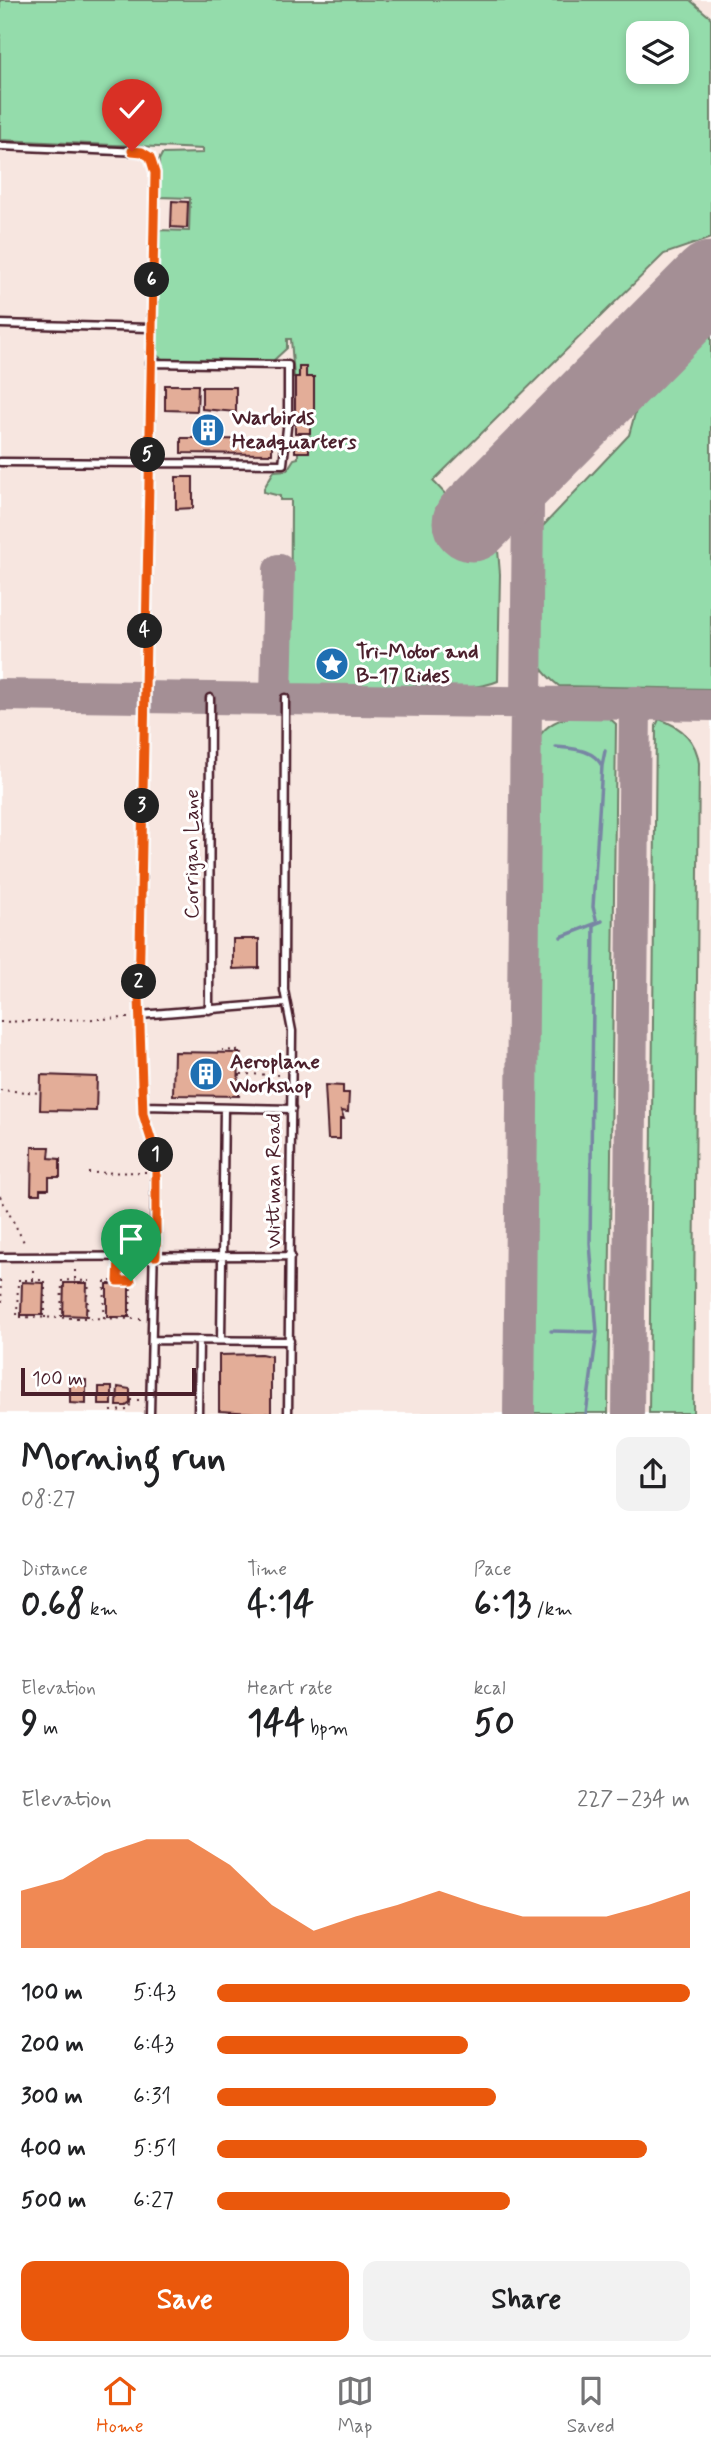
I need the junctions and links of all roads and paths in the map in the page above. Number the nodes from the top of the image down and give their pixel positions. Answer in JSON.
{"nodes":[{"id":1,"x":0,"y":146,"type":"edge"},
{"id":2,"x":0,"y":324,"type":"edge"},
{"id":3,"x":150,"y":328,"type":"junction"},
{"id":4,"x":150,"y":363,"type":"junction"},
{"id":5,"x":0,"y":461,"type":"edge"},
{"id":6,"x":147,"y":463,"type":"junction"},
{"id":7,"x":210,"y":698,"type":"dead end"},
{"id":8,"x":285,"y":698,"type":"dead end"},
{"id":9,"x":285,"y":1003,"type":"junction"},
{"id":10,"x":209,"y":1010,"type":"junction"},
{"id":11,"x":140,"y":1014,"type":"junction"},
{"id":12,"x":0,"y":1022,"type":"edge"},
{"id":13,"x":222,"y":1050,"type":"dead end"},
{"id":14,"x":240,"y":1074,"type":"junction"},
{"id":15,"x":292,"y":1075,"type":"junction"},
{"id":16,"x":0,"y":1090,"type":"edge"},
{"id":17,"x":41,"y":1093,"type":"dead end"},
{"id":18,"x":143,"y":1106,"type":"junction"},
{"id":19,"x":225,"y":1108,"type":"junction"},
{"id":20,"x":239,"y":1108,"type":"junction"},
{"id":21,"x":292,"y":1109,"type":"junction"},
{"id":22,"x":156,"y":1172,"type":"junction"},
{"id":23,"x":88,"y":1173,"type":"dead end"},
{"id":24,"x":0,"y":1195,"type":"edge"},
{"id":25,"x":25,"y":1244,"type":"dead end"},
{"id":26,"x":34,"y":1256,"type":"junction"},
{"id":27,"x":76,"y":1256,"type":"junction"},
{"id":28,"x":119,"y":1256,"type":"junction"},
{"id":29,"x":156,"y":1256,"type":"junction"},
{"id":30,"x":222,"y":1256,"type":"junction"},
{"id":31,"x":291,"y":1256,"type":"junction"},
{"id":32,"x":0,"y":1257,"type":"edge"},
{"id":33,"x":0,"y":1280,"type":"edge"},
{"id":34,"x":33,"y":1280,"type":"junction"},
{"id":35,"x":75,"y":1280,"type":"junction"},
{"id":36,"x":118,"y":1281,"type":"junction"},
{"id":37,"x":2,"y":1302,"type":"edge"},
{"id":38,"x":45,"y":1318,"type":"junction"},
{"id":39,"x":61,"y":1318,"type":"junction"},
{"id":40,"x":87,"y":1318,"type":"junction"},
{"id":41,"x":104,"y":1318,"type":"junction"},
{"id":42,"x":130,"y":1319,"type":"junction"},
{"id":43,"x":153,"y":1319,"type":"junction"},
{"id":44,"x":153,"y":1340,"type":"junction"},
{"id":45,"x":199,"y":1340,"type":"junction"},
{"id":46,"x":221,"y":1340,"type":"junction"},
{"id":47,"x":290,"y":1341,"type":"junction"},
{"id":48,"x":151,"y":1400,"type":"junction"},
{"id":49,"x":111,"y":1411,"type":"dead end"},
{"id":50,"x":150,"y":1413,"type":"edge"},
{"id":51,"x":198,"y":1413,"type":"edge"},
{"id":52,"x":288,"y":1413,"type":"edge"}],
"edges":[{"from":1,"to":3,"type":"lane"},
{"from":2,"to":3,"type":"lane"},
{"from":3,"to":4,"type":"lane"},
{"from":4,"to":6,"type":"lane"},
{"from":4,"to":6,"type":"lane"},
{"from":5,"to":6,"type":"lane"},
{"from":6,"to":11,"type":"lane"},
{"from":7,"to":10,"type":"lane","name":"Corrigan Lane"},
{"from":8,"to":9,"type":"lane","name":"Wittman Road"},
{"from":9,"to":10,"type":"lane"},
{"from":9,"to":15,"type":"lane","name":"Wittman Road"},
{"from":10,"to":11,"type":"lane"},
{"from":11,"to":12,"type":"path"},
{"from":11,"to":18,"type":"lane"},
{"from":13,"to":14,"type":"path"},
{"from":14,"to":15,"type":"path"},
{"from":14,"to":20,"type":"path"},
{"from":15,"to":21,"type":"lane","name":"Wittman Road"},
{"from":16,"to":17,"type":"path"},
{"from":18,"to":19,"type":"lane"},
{"from":18,"to":22,"type":"lane"},
{"from":19,"to":20,"type":"lane"},
{"from":19,"to":30,"type":"lane"},
{"from":20,"to":21,"type":"lane"},
{"from":21,"to":31,"type":"lane","name":"Wittman Road"},
{"from":22,"to":23,"type":"path"},
{"from":22,"to":29,"type":"lane"},
{"from":24,"to":25,"type":"path"},
{"from":26,"to":27,"type":"lane"},
{"from":26,"to":32,"type":"lane"},
{"from":26,"to":34,"type":"path"},
{"from":27,"to":28,"type":"lane"},
{"from":27,"to":35,"type":"path"},
{"from":28,"to":29,"type":"lane"},
{"from":28,"to":36,"type":"path"},
{"from":29,"to":30,"type":"lane"},
{"from":29,"to":43,"type":"lane"},
{"from":30,"to":31,"type":"lane"},
{"from":30,"to":46,"type":"lane"},
{"from":31,"to":47,"type":"lane","name":"Wittman Road"},
{"from":33,"to":37,"type":"path"},
{"from":34,"to":38,"type":"path"},
{"from":34,"to":38,"type":"path"},
{"from":35,"to":39,"type":"path"},
{"from":35,"to":40,"type":"path"},
{"from":36,"to":41,"type":"path"},
{"from":36,"to":42,"type":"path"},
{"from":38,"to":39,"type":"path"},
{"from":39,"to":40,"type":"path"},
{"from":40,"to":41,"type":"path"},
{"from":41,"to":42,"type":"path"},
{"from":42,"to":43,"type":"path"},
{"from":43,"to":44,"type":"lane"},
{"from":44,"to":45,"type":"lane"},
{"from":44,"to":48,"type":"lane"},
{"from":45,"to":46,"type":"lane"},
{"from":45,"to":51,"type":"lane"},
{"from":46,"to":47,"type":"lane"},
{"from":47,"to":52,"type":"lane","name":"Wittman Road"},
{"from":48,"to":49,"type":"path"},
{"from":48,"to":50,"type":"lane"}]}
